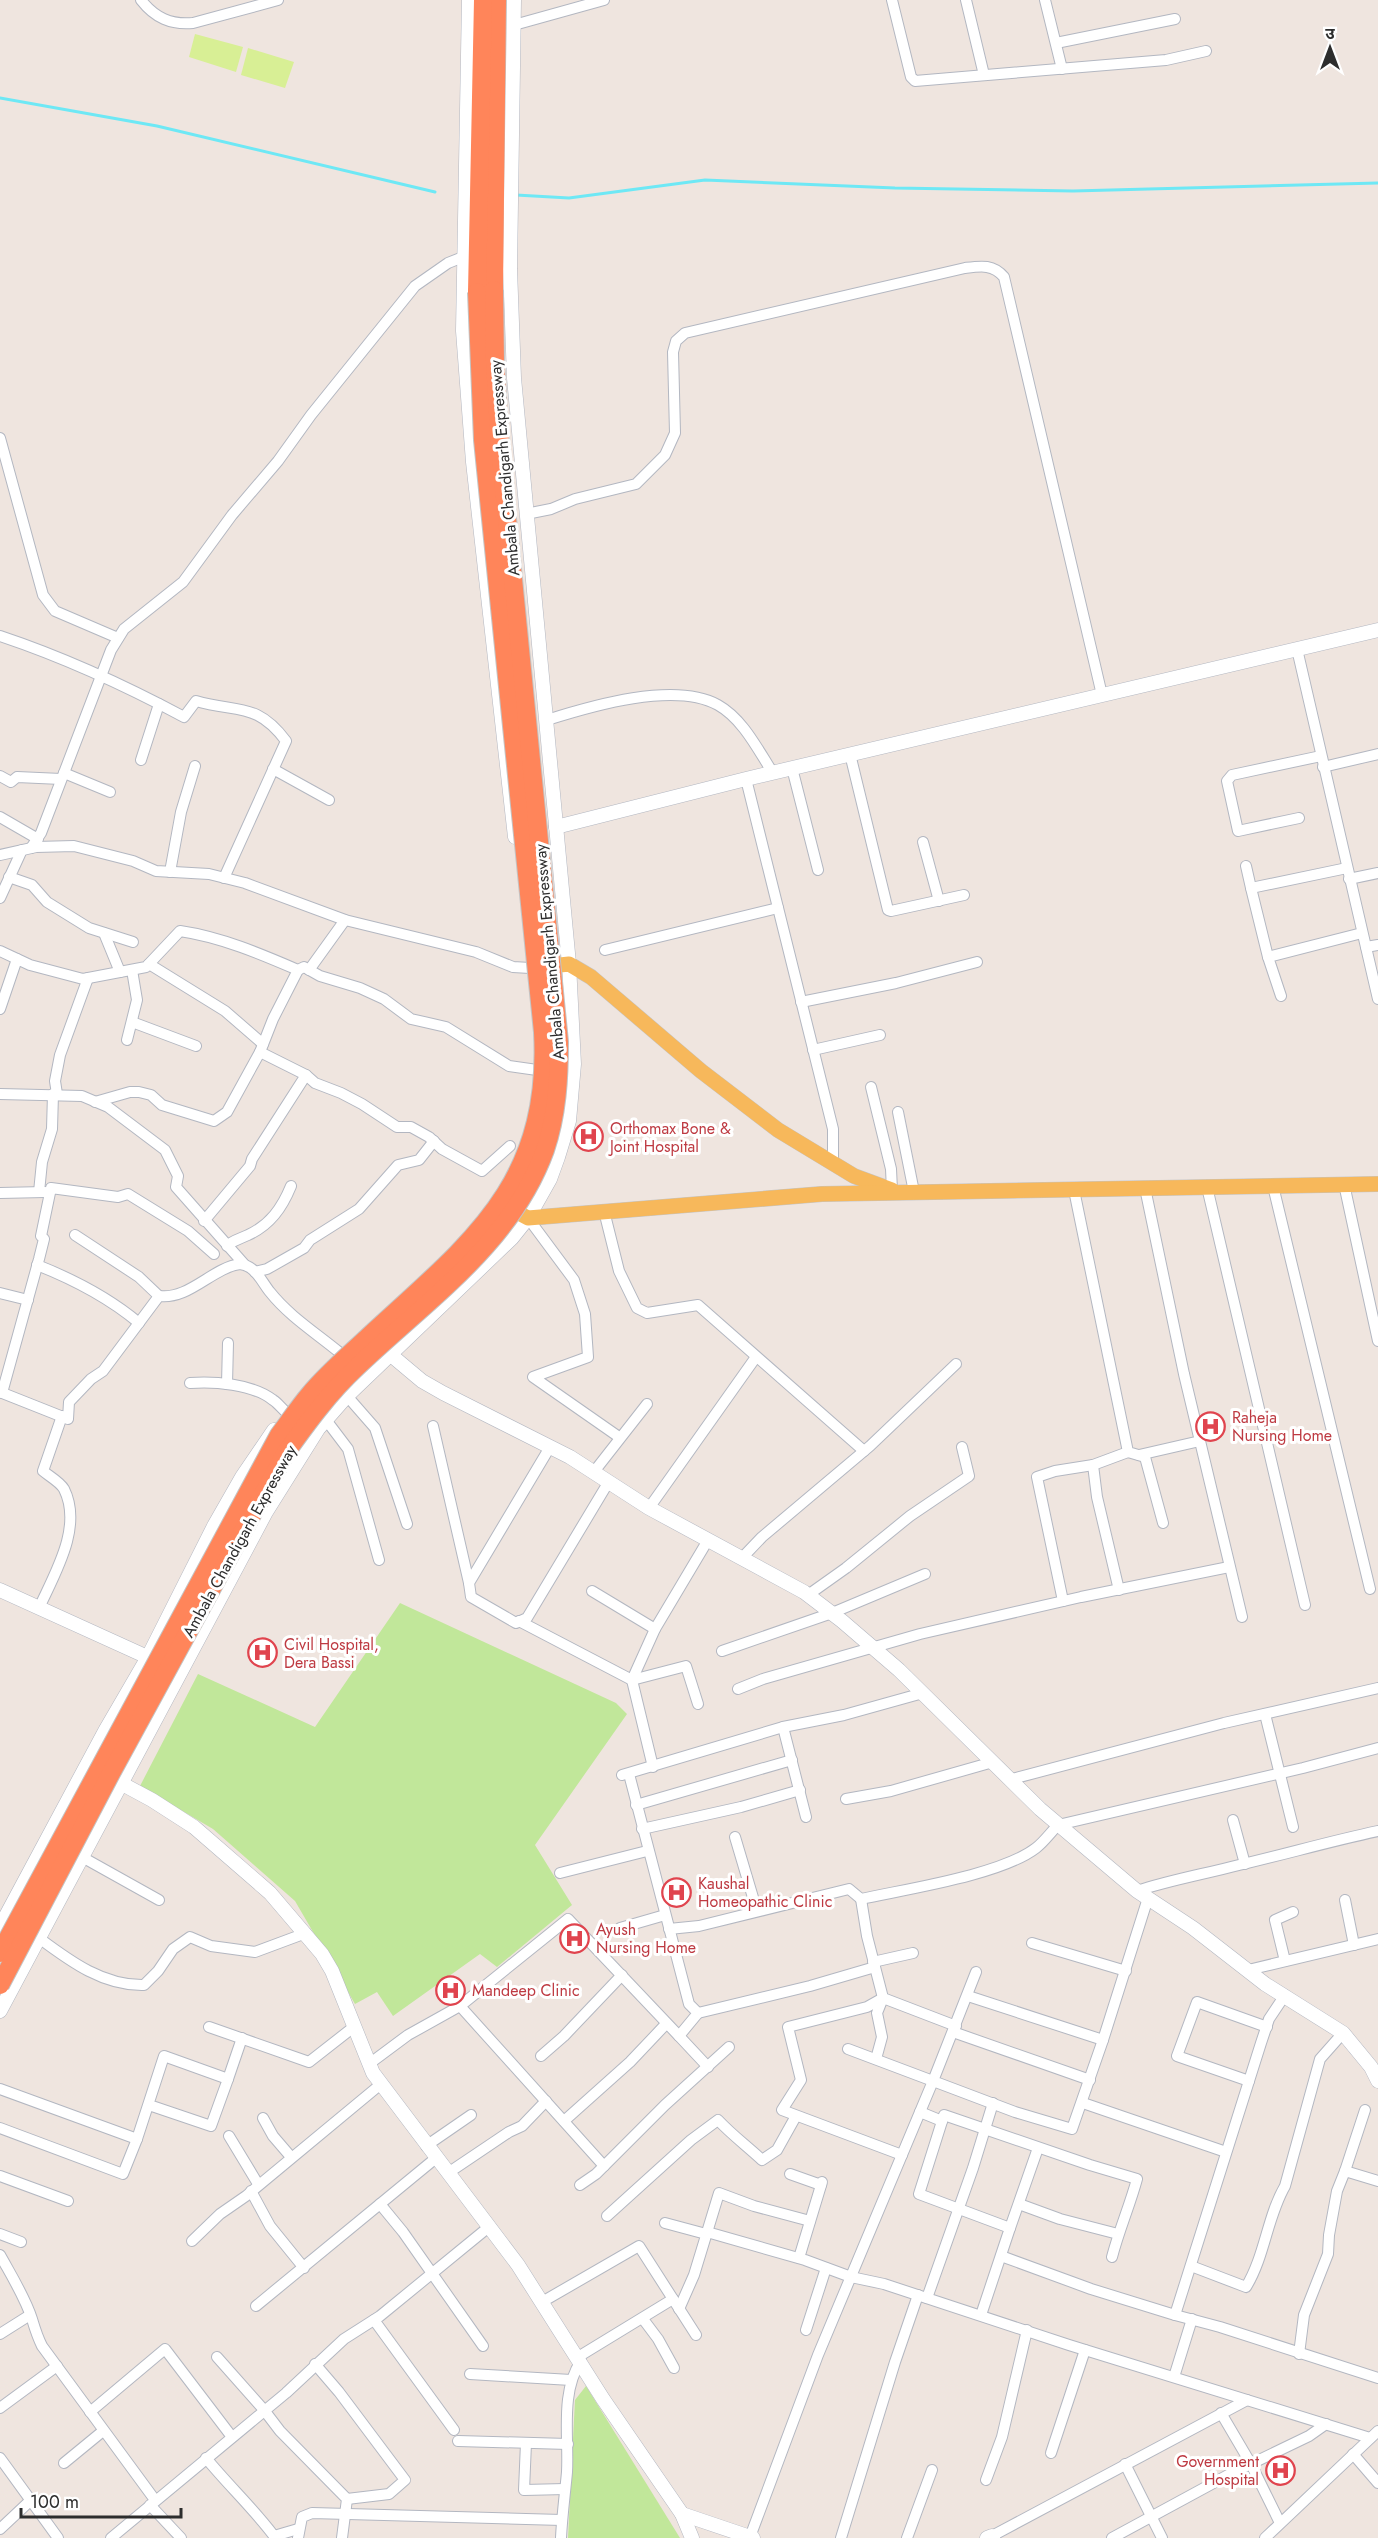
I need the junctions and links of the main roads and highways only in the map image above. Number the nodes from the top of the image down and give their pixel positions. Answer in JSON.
{"nodes":[{"id":1,"x":483,"y":0,"type":"edge"},
{"id":2,"x":497,"y":0,"type":"edge"},
{"id":3,"x":485,"y":291,"type":"junction"},
{"id":4,"x":530,"y":968,"type":"road end"},
{"id":5,"x":1378,"y":1184,"type":"edge"},
{"id":6,"x":902,"y":1191,"type":"junction"},
{"id":7,"x":493,"y":1199,"type":"road end"},
{"id":8,"x":0,"y":1953,"type":"edge"},
{"id":9,"x":0,"y":1985,"type":"edge"}],
"edges":[{"from":1,"to":3,"type":"highway","name":"Ambala Chandigarh Expressway"},
{"from":2,"to":3,"type":"highway","name":"Ambala Chandigarh Expressway"},
{"from":3,"to":8,"type":"highway","name":"Ambala Chandigarh Expressway","bridge":true},
{"from":3,"to":9,"type":"highway","name":"Ambala Chandigarh Expressway","bridge":true},
{"from":4,"to":6,"type":"main road"},
{"from":5,"to":6,"type":"main road"},
{"from":6,"to":7,"type":"main road"}]}
